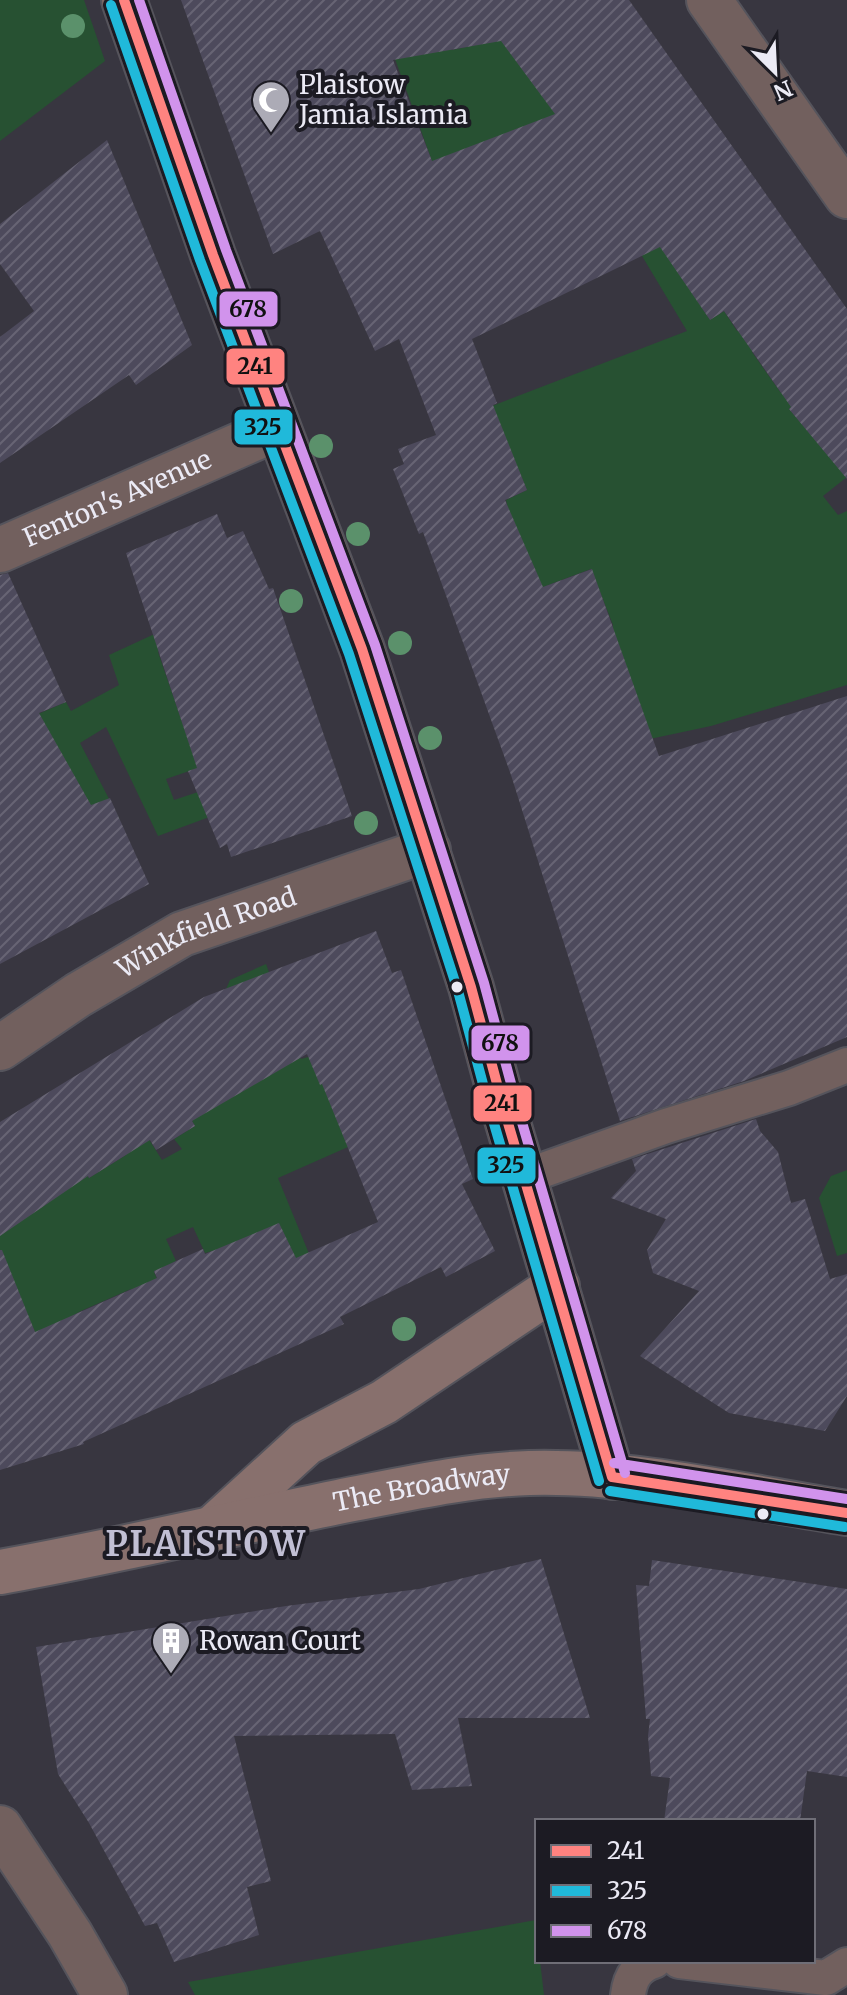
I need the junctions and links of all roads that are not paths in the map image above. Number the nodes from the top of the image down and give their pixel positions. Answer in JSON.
{"nodes":[{"id":1,"x":124,"y":0,"type":"edge"},
{"id":2,"x":709,"y":0,"type":"edge"},
{"id":3,"x":847,"y":196,"type":"edge"},
{"id":4,"x":278,"y":428,"type":"junction"},
{"id":5,"x":0,"y":550,"type":"edge"},
{"id":6,"x":428,"y":850,"type":"junction"},
{"id":7,"x":0,"y":1048,"type":"edge"},
{"id":8,"x":847,"y":1065,"type":"edge"},
{"id":9,"x":524,"y":1177,"type":"junction"},
{"id":10,"x":557,"y":1286,"type":"junction"},
{"id":11,"x":612,"y":1477,"type":"junction"},
{"id":12,"x":847,"y":1513,"type":"edge"},
{"id":13,"x":214,"y":1527,"type":"junction"},
{"id":14,"x":0,"y":1572,"type":"edge"},
{"id":15,"x":0,"y":1828,"type":"edge"},
{"id":16,"x":648,"y":1963,"type":"edge"},
{"id":17,"x":696,"y":1963,"type":"edge"},
{"id":18,"x":832,"y":1979,"type":"edge"},
{"id":19,"x":105,"y":1995,"type":"edge"},
{"id":20,"x":628,"y":1995,"type":"edge"}],
"edges":[{"from":1,"to":4,"type":"main road"},
{"from":2,"to":3,"type":"street"},
{"from":4,"to":5,"type":"street","name":"Fenton's Avenue"},
{"from":4,"to":6,"type":"main road"},
{"from":6,"to":7,"type":"street","name":"Winkfield Road"},
{"from":6,"to":9,"type":"main road"},
{"from":8,"to":9,"type":"lane"},
{"from":9,"to":10,"type":"main road"},
{"from":10,"to":11,"type":"main road"},
{"from":10,"to":13,"type":"main road"},
{"from":11,"to":12,"type":"main road","name":"The Broadway"},
{"from":11,"to":13,"type":"main road","name":"The Broadway"},
{"from":13,"to":14,"type":"main road","name":"The Broadway"},
{"from":15,"to":19,"type":"street"},
{"from":16,"to":20,"type":"lane"},
{"from":17,"to":18,"type":"lane"}]}
